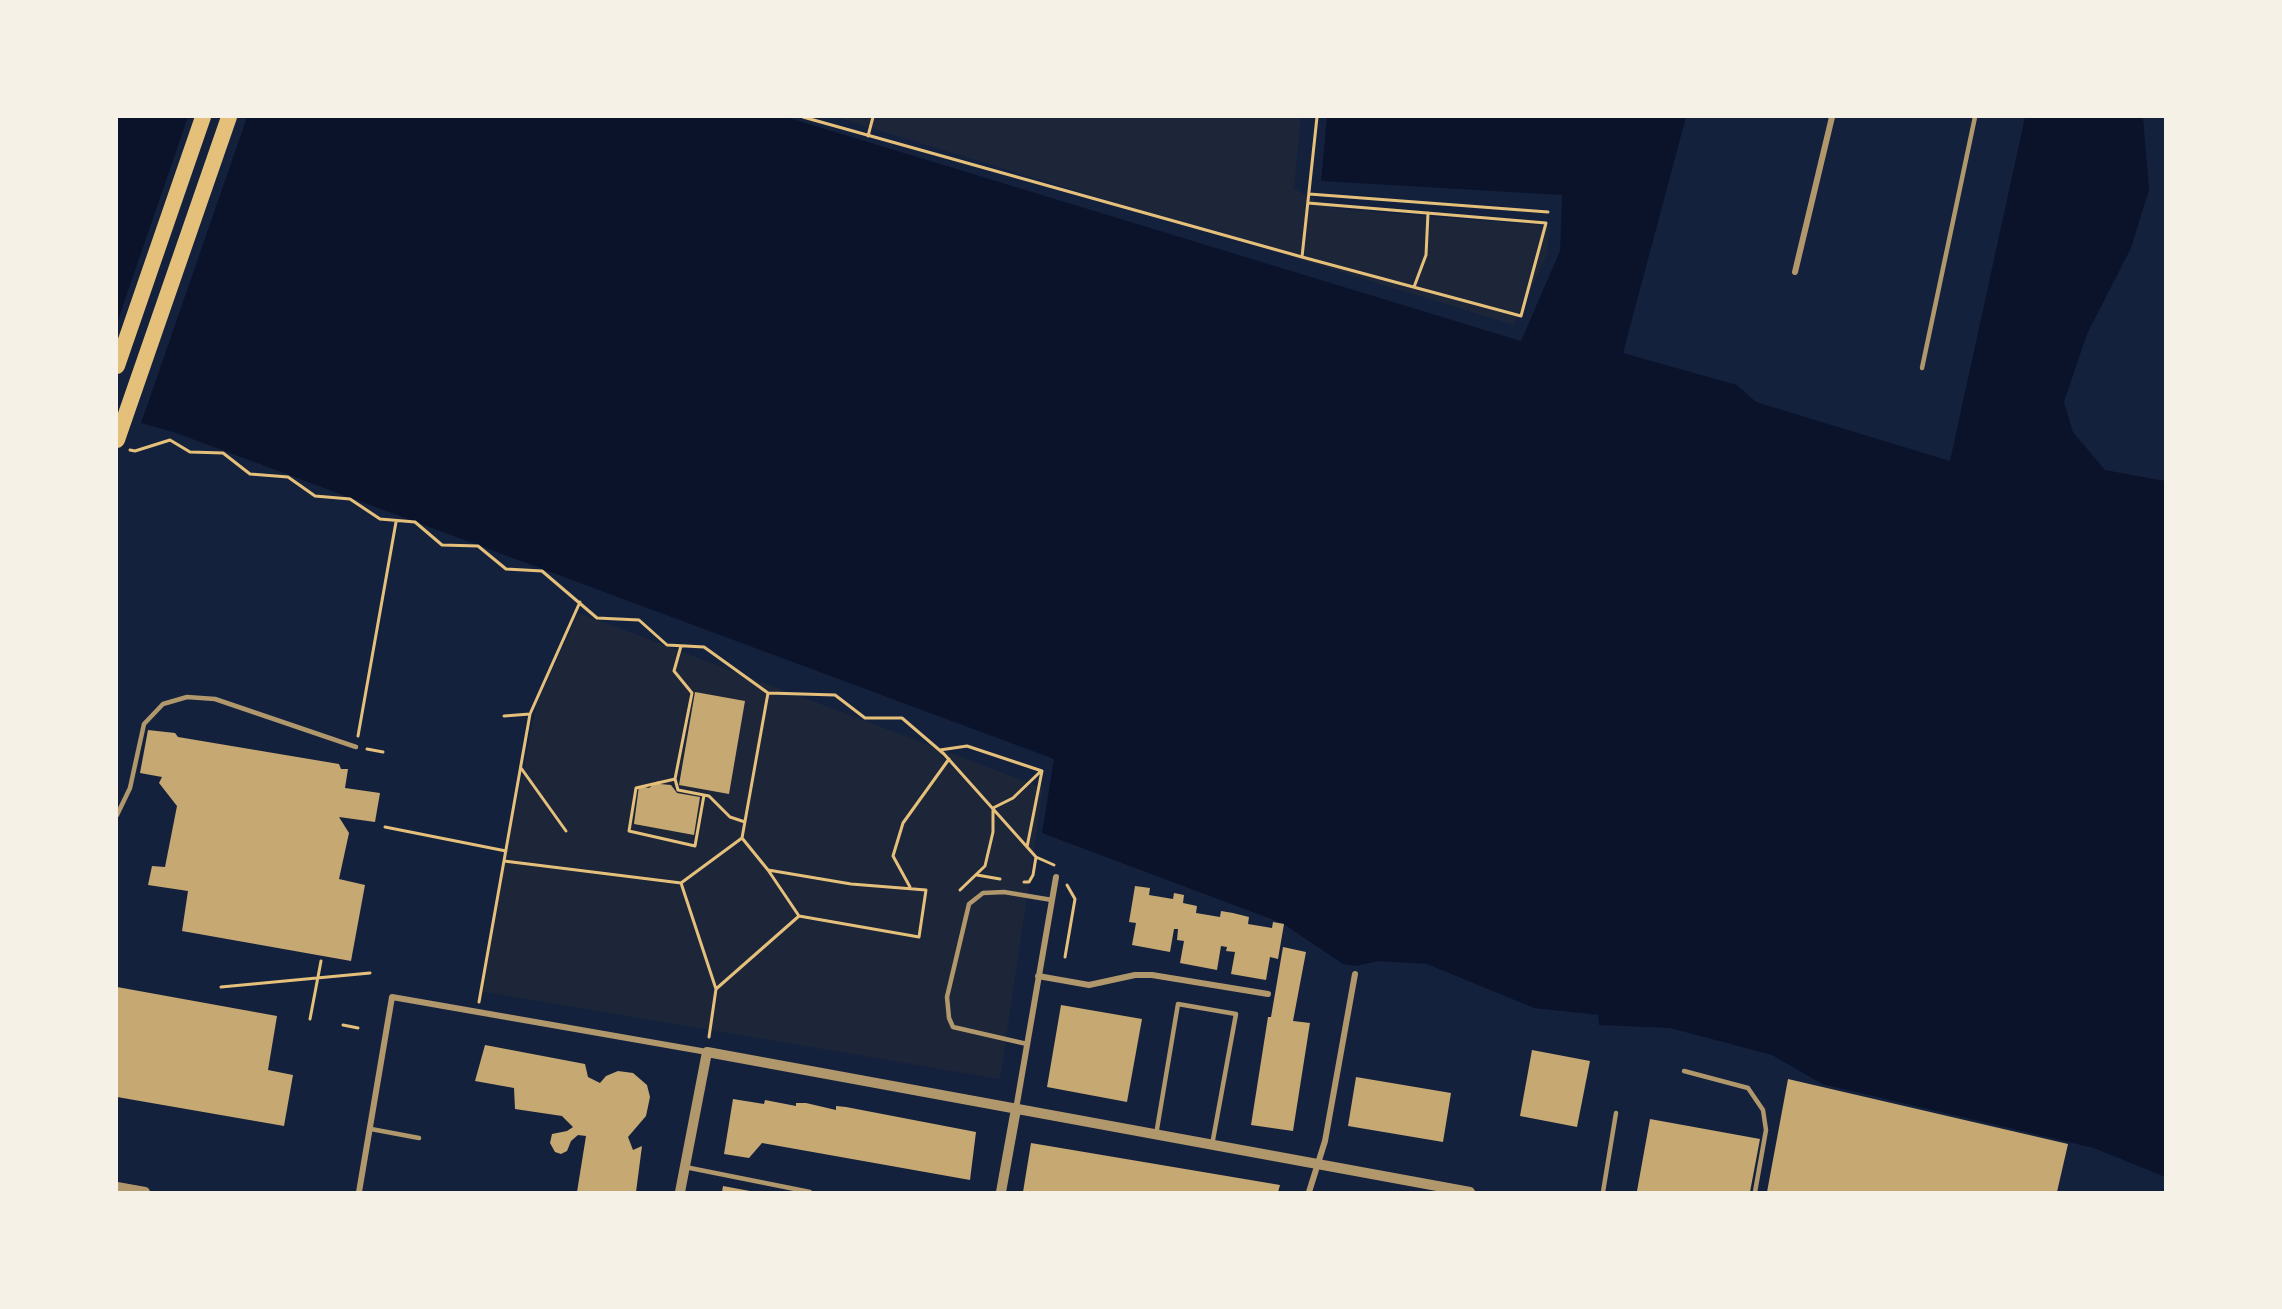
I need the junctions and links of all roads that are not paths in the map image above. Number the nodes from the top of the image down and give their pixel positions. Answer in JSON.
{"nodes":[{"id":1,"x":203,"y":117,"type":"edge"},
{"id":2,"x":229,"y":117,"type":"edge"},
{"id":3,"x":1832,"y":117,"type":"edge"},
{"id":4,"x":1976,"y":117,"type":"edge"},
{"id":5,"x":1796,"y":272,"type":"dead end"},
{"id":6,"x":117,"y":366,"type":"edge"},
{"id":7,"x":1922,"y":368,"type":"dead end"},
{"id":8,"x":121,"y":444,"type":"edge"},
{"id":9,"x":356,"y":747,"type":"road end"},
{"id":10,"x":117,"y":815,"type":"edge"},
{"id":11,"x":1058,"y":875,"type":"road end"},
{"id":12,"x":1052,"y":900,"type":"junction"},
{"id":13,"x":1356,"y":974,"type":"dead end"},
{"id":14,"x":1038,"y":976,"type":"junction"},
{"id":15,"x":1268,"y":994,"type":"dead end"},
{"id":16,"x":1027,"y":1044,"type":"junction"},
{"id":17,"x":707,"y":1052,"type":"junction"},
{"id":18,"x":1684,"y":1071,"type":"dead end"},
{"id":19,"x":1016,"y":1109,"type":"junction"},
{"id":20,"x":1616,"y":1113,"type":"dead end"},
{"id":21,"x":371,"y":1129,"type":"junction"},
{"id":22,"x":1156,"y":1135,"type":"junction"},
{"id":23,"x":419,"y":1138,"type":"dead end"},
{"id":24,"x":1211,"y":1145,"type":"junction"},
{"id":25,"x":1317,"y":1165,"type":"junction"},
{"id":26,"x":685,"y":1167,"type":"junction"},
{"id":27,"x":117,"y":1187,"type":"edge"},
{"id":28,"x":145,"y":1192,"type":"edge"},
{"id":29,"x":359,"y":1192,"type":"edge"},
{"id":30,"x":680,"y":1192,"type":"edge"},
{"id":31,"x":810,"y":1192,"type":"edge"},
{"id":32,"x":1001,"y":1192,"type":"edge"},
{"id":33,"x":1309,"y":1192,"type":"edge"},
{"id":34,"x":1470,"y":1192,"type":"edge"},
{"id":35,"x":1603,"y":1192,"type":"edge"},
{"id":36,"x":1755,"y":1192,"type":"edge"}],
"edges":[{"from":1,"to":6,"type":"highway"},
{"from":2,"to":8,"type":"highway"},
{"from":3,"to":5,"type":"street"},
{"from":4,"to":7,"type":"lane"},
{"from":9,"to":10,"type":"lane"},
{"from":11,"to":12,"type":"street"},
{"from":12,"to":14,"type":"street"},
{"from":12,"to":16,"type":"lane"},
{"from":13,"to":25,"type":"street"},
{"from":14,"to":15,"type":"street"},
{"from":14,"to":16,"type":"street"},
{"from":16,"to":19,"type":"street"},
{"from":17,"to":19,"type":"street"},
{"from":17,"to":21,"type":"street"},
{"from":17,"to":26,"type":"street"},
{"from":18,"to":36,"type":"lane"},
{"from":19,"to":22,"type":"street"},
{"from":19,"to":32,"type":"street"},
{"from":20,"to":35,"type":"lane"},
{"from":21,"to":23,"type":"lane"},
{"from":21,"to":29,"type":"street"},
{"from":22,"to":24,"type":"street"},
{"from":22,"to":24,"type":"lane"},
{"from":24,"to":25,"type":"street"},
{"from":25,"to":33,"type":"street"},
{"from":25,"to":34,"type":"street"},
{"from":26,"to":30,"type":"street"},
{"from":26,"to":31,"type":"lane"},
{"from":27,"to":28,"type":"street"}]}
